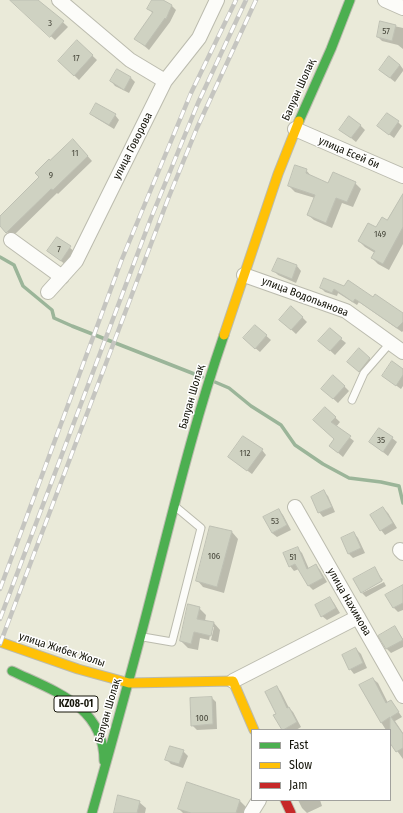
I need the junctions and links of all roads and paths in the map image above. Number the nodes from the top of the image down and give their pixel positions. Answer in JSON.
{"nodes":[{"id":1,"x":59,"y":0,"type":"edge"},
{"id":2,"x":218,"y":0,"type":"edge"},
{"id":3,"x":350,"y":0,"type":"edge"},
{"id":4,"x":385,"y":0,"type":"edge"},
{"id":5,"x":403,"y":8,"type":"edge"},
{"id":6,"x":165,"y":82,"type":"junction"},
{"id":7,"x":295,"y":129,"type":"junction"},
{"id":8,"x":403,"y":176,"type":"edge"},
{"id":9,"x":12,"y":240,"type":"dead end"},
{"id":10,"x":244,"y":275,"type":"junction"},
{"id":11,"x":62,"y":277,"type":"junction"},
{"id":12,"x":48,"y":292,"type":"dead end"},
{"id":13,"x":391,"y":342,"type":"junction"},
{"id":14,"x":403,"y":352,"type":"edge"},
{"id":15,"x":352,"y":400,"type":"dead end"},
{"id":16,"x":174,"y":506,"type":"junction"},
{"id":17,"x":295,"y":507,"type":"dead end"},
{"id":18,"x":358,"y":617,"type":"junction"},
{"id":19,"x":141,"y":636,"type":"junction"},
{"id":20,"x":0,"y":642,"type":"edge"},
{"id":21,"x":233,"y":681,"type":"junction"},
{"id":22,"x":59,"y":683,"type":"dead end"},
{"id":23,"x":129,"y":683,"type":"junction"},
{"id":24,"x":97,"y":684,"type":"dead end"},
{"id":25,"x":403,"y":696,"type":"edge"},
{"id":26,"x":254,"y":729,"type":"edge"},
{"id":27,"x":105,"y":768,"type":"junction"},
{"id":28,"x":258,"y":801,"type":"edge"},
{"id":29,"x":285,"y":801,"type":"edge"},
{"id":30,"x":92,"y":813,"type":"edge"},
{"id":31,"x":251,"y":813,"type":"edge"},
{"id":32,"x":291,"y":813,"type":"edge"}],
"edges":[{"from":1,"to":6,"type":"street"},
{"from":2,"to":6,"type":"street","name":"улица Говорова"},
{"from":3,"to":7,"type":"main road","name":"Балуан Шолақ"},
{"from":4,"to":5,"type":"street"},
{"from":6,"to":11,"type":"street","name":"улица Говорова"},
{"from":7,"to":8,"type":"street","name":"улица Есей би"},
{"from":7,"to":10,"type":"main road","name":"Балуан Шолақ"},
{"from":9,"to":11,"type":"street"},
{"from":10,"to":13,"type":"street","name":"улица Водопьянова"},
{"from":10,"to":16,"type":"main road","name":"Балуан Шолақ"},
{"from":11,"to":12,"type":"street","name":"улица Говорова"},
{"from":13,"to":14,"type":"street","name":"улица Водопьянова"},
{"from":13,"to":15,"type":"lane"},
{"from":16,"to":19,"type":"main road","name":"Балуан Шолақ"},
{"from":16,"to":19,"type":"lane"},
{"from":17,"to":18,"type":"street","name":"улица Нахимова"},
{"from":18,"to":21,"type":"street"},
{"from":18,"to":25,"type":"street","name":"улица Нахимова"},
{"from":19,"to":23,"type":"main road","name":"Балуан Шолақ"},
{"from":20,"to":23,"type":"main road","name":"улица Жибек Жолы"},
{"from":21,"to":23,"type":"main road"},
{"from":21,"to":26,"type":"main road"},
{"from":22,"to":27,"type":"main road","number":"KZ08-01"},
{"from":23,"to":24,"type":"main road","name":"улица Жибек Жолы","number":"KZ08-01"},
{"from":23,"to":27,"type":"main road","name":"Балуан Шолақ"},
{"from":27,"to":30,"type":"main road","name":"Балуан Шолақ"},
{"from":28,"to":31,"type":"street"},
{"from":29,"to":32,"type":"main road"}]}
